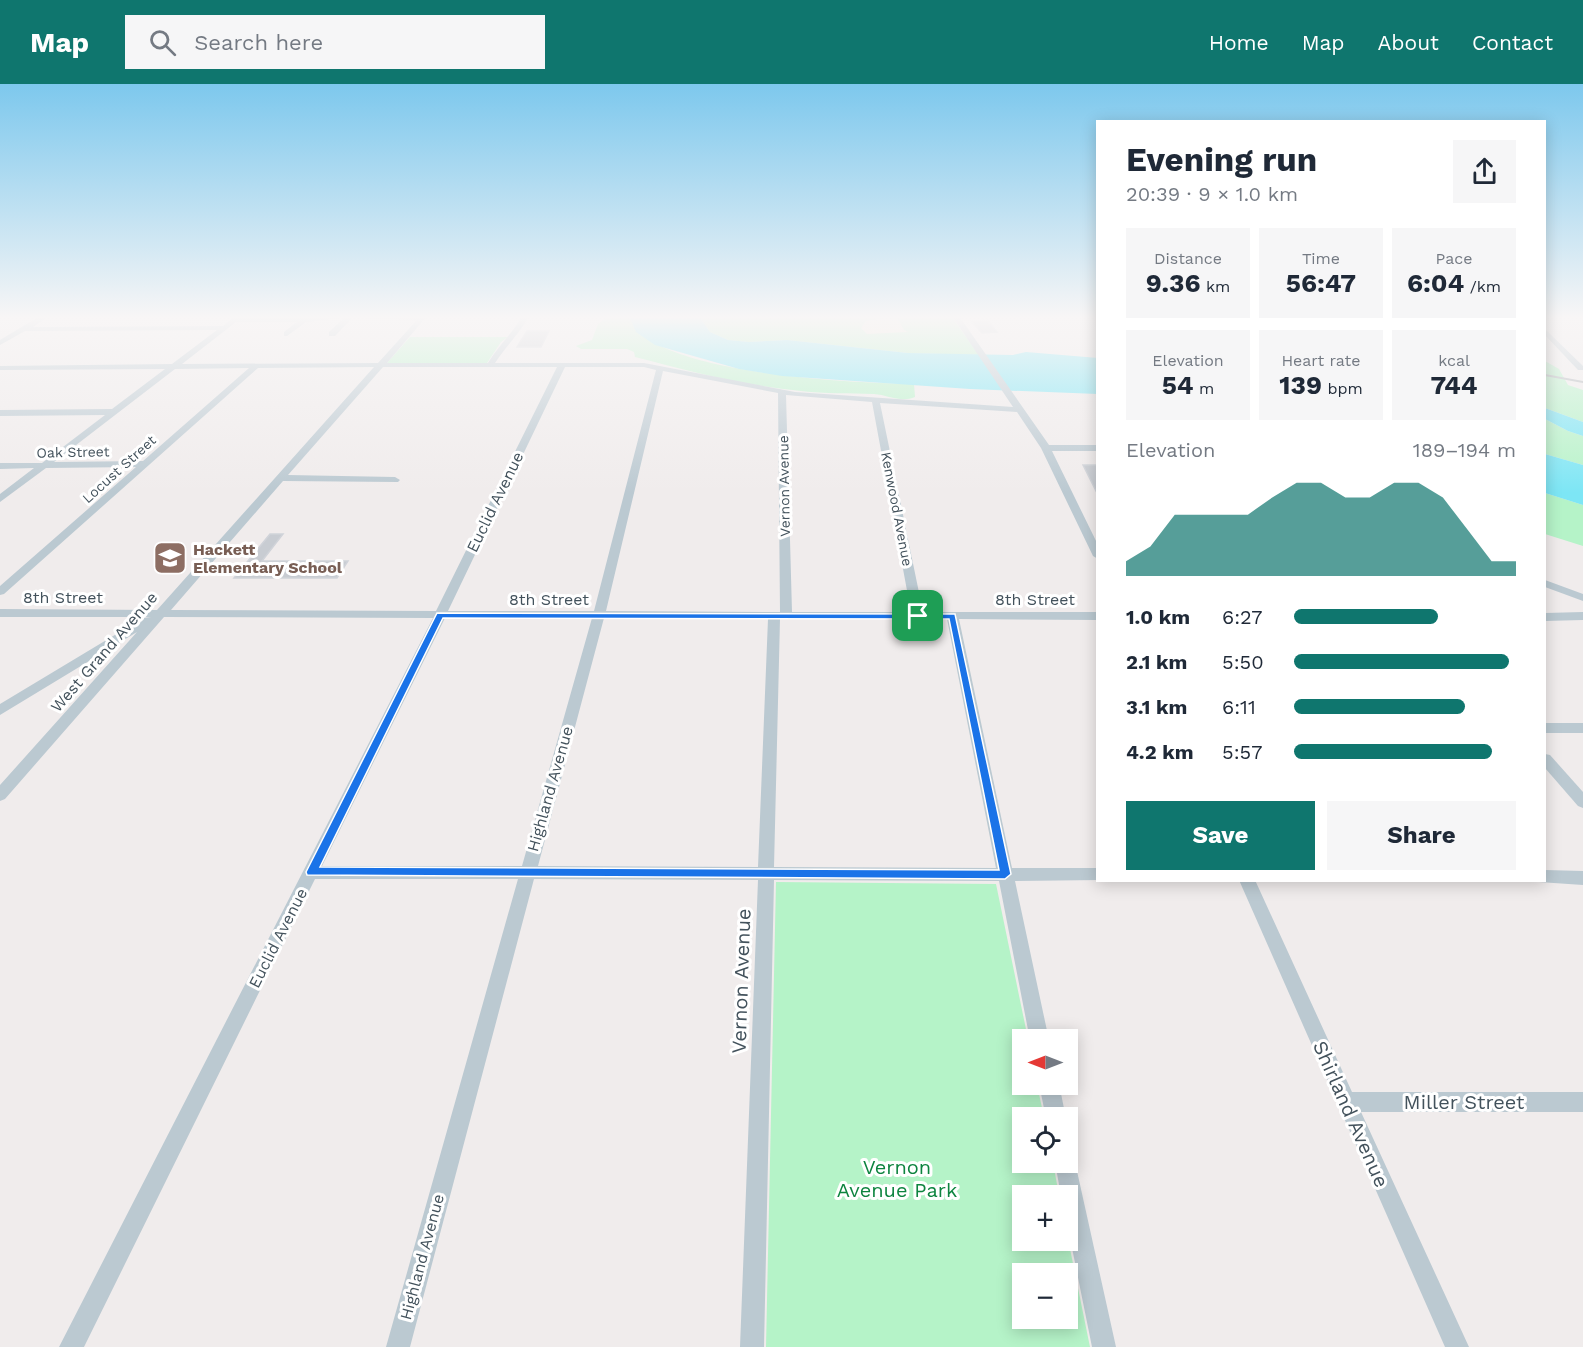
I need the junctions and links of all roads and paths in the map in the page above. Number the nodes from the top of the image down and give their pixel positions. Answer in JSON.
{"nodes":[{"id":1,"x":162,"y":375,"type":"edge"},
{"id":2,"x":246,"y":375,"type":"edge"},
{"id":3,"x":371,"y":375,"type":"edge"},
{"id":4,"x":557,"y":375,"type":"edge"},
{"id":5,"x":658,"y":375,"type":"edge"},
{"id":6,"x":695,"y":375,"type":"edge"},
{"id":7,"x":996,"y":375,"type":"edge"},
{"id":8,"x":782,"y":392,"type":"junction"},
{"id":9,"x":876,"y":402,"type":"junction"},
{"id":10,"x":1021,"y":410,"type":"junction"},
{"id":11,"x":114,"y":412,"type":"junction"},
{"id":12,"x":0,"y":413,"type":"edge"},
{"id":13,"x":1046,"y":448,"type":"junction"},
{"id":14,"x":1096,"y":448,"type":"edge"},
{"id":15,"x":146,"y":464,"type":"junction"},
{"id":16,"x":0,"y":466,"type":"edge"},
{"id":17,"x":44,"y":466,"type":"junction"},
{"id":18,"x":281,"y":478,"type":"junction"},
{"id":19,"x":395,"y":480,"type":"dead end"},
{"id":20,"x":0,"y":499,"type":"edge"},
{"id":21,"x":1096,"y":552,"type":"edge"},
{"id":22,"x":1546,"y":583,"type":"edge"},
{"id":23,"x":0,"y":592,"type":"edge"},
{"id":24,"x":1583,"y":597,"type":"edge"},
{"id":25,"x":0,"y":613,"type":"edge"},
{"id":26,"x":159,"y":614,"type":"junction"},
{"id":27,"x":440,"y":615,"type":"junction"},
{"id":28,"x":599,"y":615,"type":"junction"},
{"id":29,"x":780,"y":616,"type":"junction"},
{"id":30,"x":918,"y":616,"type":"junction"},
{"id":31,"x":952,"y":616,"type":"junction"},
{"id":32,"x":1096,"y":616,"type":"edge"},
{"id":33,"x":1546,"y":616,"type":"edge"},
{"id":34,"x":1583,"y":616,"type":"edge"},
{"id":35,"x":0,"y":710,"type":"edge"},
{"id":36,"x":1546,"y":728,"type":"edge"},
{"id":37,"x":1583,"y":728,"type":"edge"},
{"id":38,"x":1546,"y":760,"type":"edge"},
{"id":39,"x":0,"y":795,"type":"edge"},
{"id":40,"x":1583,"y":802,"type":"edge"},
{"id":41,"x":312,"y":872,"type":"junction"},
{"id":42,"x":527,"y":872,"type":"junction"},
{"id":43,"x":767,"y":874,"type":"junction"},
{"id":44,"x":1005,"y":874,"type":"junction"},
{"id":45,"x":1096,"y":874,"type":"edge"},
{"id":46,"x":1546,"y":878,"type":"edge"},
{"id":47,"x":1583,"y":878,"type":"edge"},
{"id":48,"x":1248,"y":882,"type":"edge"},
{"id":49,"x":1038,"y":1029,"type":"edge"},
{"id":50,"x":1346,"y":1102,"type":"junction"},
{"id":51,"x":1583,"y":1102,"type":"edge"},
{"id":52,"x":1067,"y":1173,"type":"edge"},
{"id":53,"x":71,"y":1347,"type":"edge"},
{"id":54,"x":398,"y":1347,"type":"edge"},
{"id":55,"x":752,"y":1347,"type":"edge"},
{"id":56,"x":1104,"y":1347,"type":"edge"},
{"id":57,"x":1457,"y":1347,"type":"edge"}],
"edges":[{"from":1,"to":11,"type":"street"},
{"from":2,"to":15,"type":"street","name":"Locust Street"},
{"from":3,"to":18,"type":"street","name":"West Grand Avenue"},
{"from":4,"to":27,"type":"street","name":"Euclid Avenue"},
{"from":5,"to":28,"type":"street","name":"Highland Avenue"},
{"from":6,"to":8,"type":"street"},
{"from":7,"to":10,"type":"street"},
{"from":8,"to":9,"type":"street"},
{"from":8,"to":29,"type":"street","name":"Vernon Avenue"},
{"from":9,"to":10,"type":"street"},
{"from":9,"to":30,"type":"street","name":"Kenwood Avenue"},
{"from":10,"to":13,"type":"street"},
{"from":11,"to":12,"type":"street"},
{"from":11,"to":17,"type":"street"},
{"from":13,"to":14,"type":"street"},
{"from":13,"to":21,"type":"street"},
{"from":15,"to":17,"type":"street","name":"Oak Street"},
{"from":15,"to":23,"type":"street","name":"Locust Street"},
{"from":16,"to":17,"type":"street","name":"Oak Street"},
{"from":17,"to":20,"type":"street"},
{"from":18,"to":19,"type":"street"},
{"from":18,"to":26,"type":"street","name":"West Grand Avenue"},
{"from":22,"to":24,"type":"street"},
{"from":25,"to":26,"type":"street","name":"8th Street"},
{"from":26,"to":27,"type":"street","name":"8th Street"},
{"from":26,"to":35,"type":"street"},
{"from":26,"to":39,"type":"street","name":"West Grand Avenue"},
{"from":27,"to":28,"type":"street","name":"8th Street"},
{"from":27,"to":41,"type":"street","name":"Euclid Avenue"},
{"from":28,"to":29,"type":"street","name":"8th Street"},
{"from":28,"to":42,"type":"street","name":"Highland Avenue"},
{"from":29,"to":30,"type":"street","name":"8th Street"},
{"from":29,"to":43,"type":"street","name":"Vernon Avenue"},
{"from":30,"to":31,"type":"street","name":"8th Street"},
{"from":31,"to":32,"type":"street","name":"8th Street"},
{"from":31,"to":44,"type":"street"},
{"from":33,"to":34,"type":"street"},
{"from":36,"to":37,"type":"street"},
{"from":38,"to":40,"type":"street"},
{"from":41,"to":42,"type":"street"},
{"from":41,"to":53,"type":"street","name":"Euclid Avenue"},
{"from":42,"to":43,"type":"street"},
{"from":42,"to":54,"type":"street","name":"Highland Avenue"},
{"from":43,"to":44,"type":"street"},
{"from":43,"to":55,"type":"street","name":"Vernon Avenue"},
{"from":44,"to":45,"type":"street"},
{"from":44,"to":49,"type":"street"},
{"from":46,"to":47,"type":"street"},
{"from":48,"to":50,"type":"street","name":"Shirland Avenue"},
{"from":50,"to":51,"type":"street","name":"Miller Street"},
{"from":50,"to":57,"type":"street","name":"Shirland Avenue"},
{"from":52,"to":56,"type":"street"}]}
